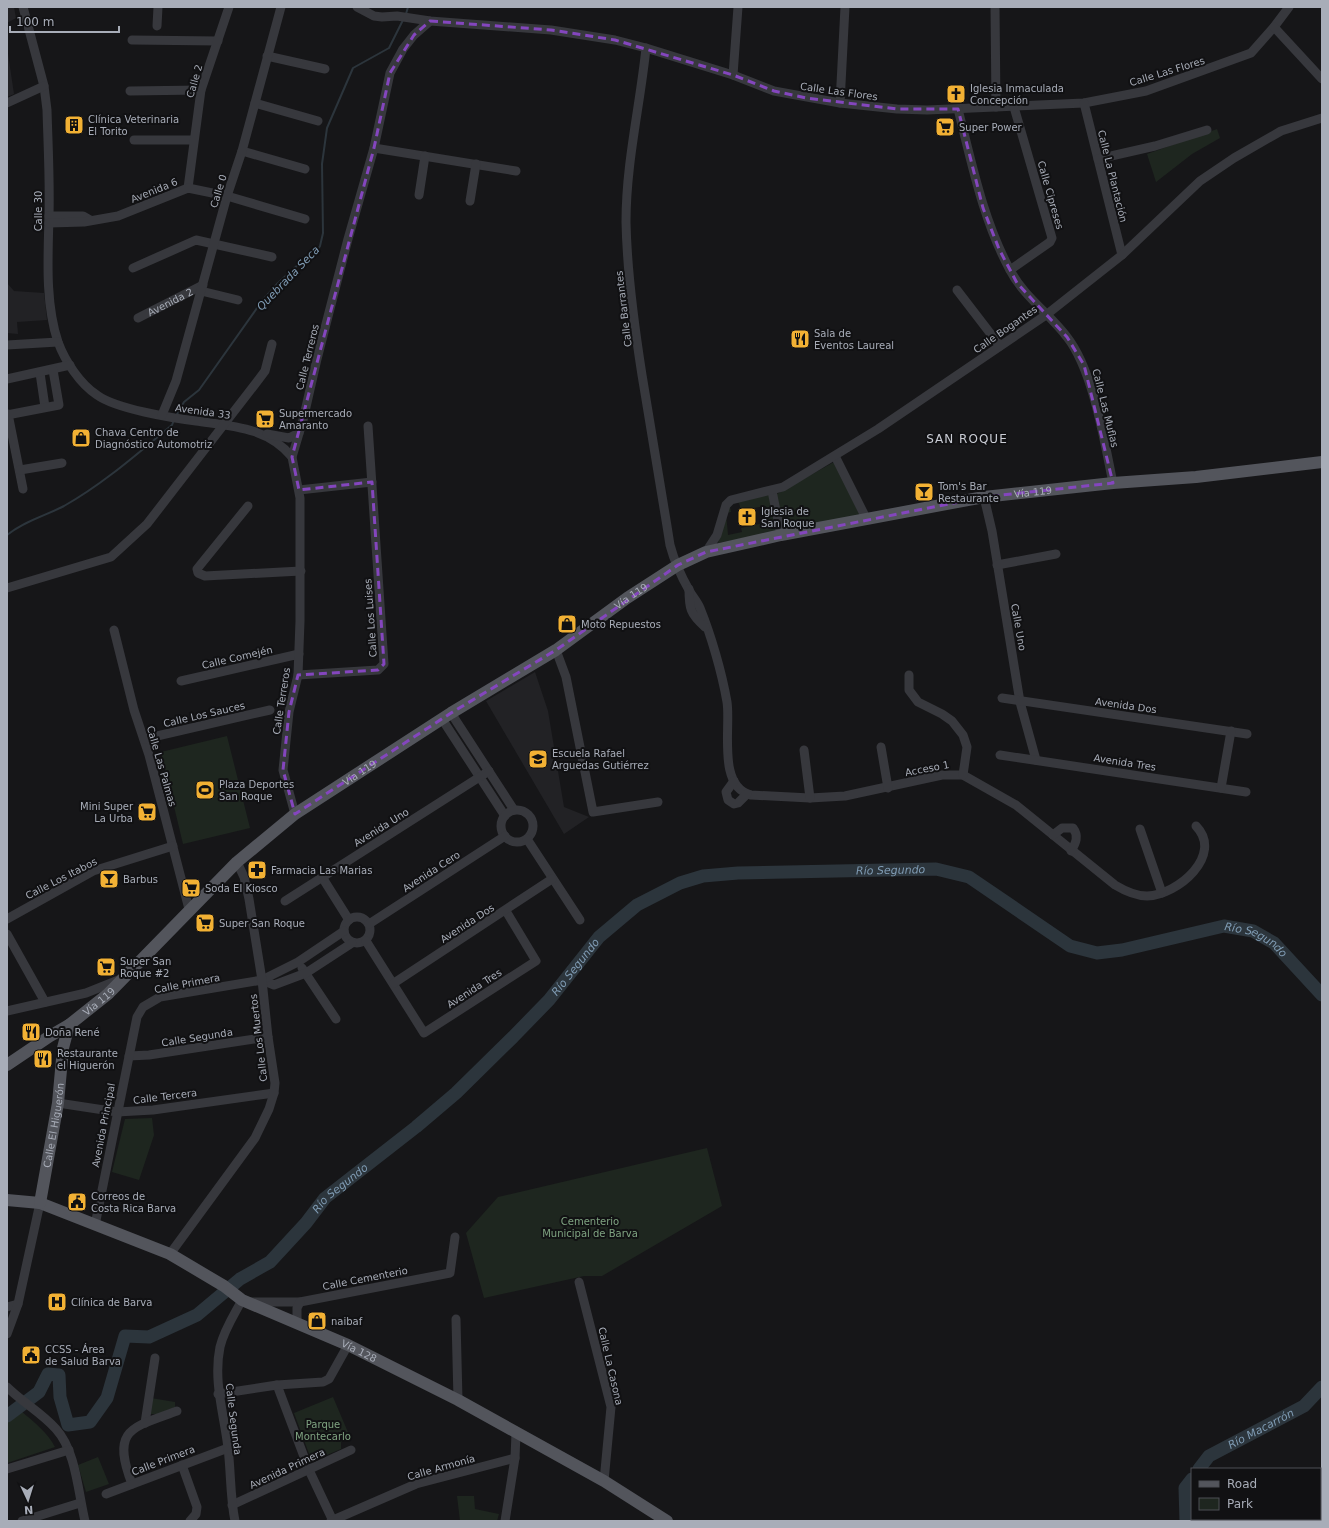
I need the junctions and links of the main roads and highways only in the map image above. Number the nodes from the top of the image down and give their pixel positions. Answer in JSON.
{"nodes":[{"id":1,"x":1322,"y":462,"type":"edge"},
{"id":2,"x":69,"y":1025,"type":"junction"},
{"id":3,"x":50,"y":1036,"type":"junction"},
{"id":4,"x":63,"y":1048,"type":"junction"},
{"id":5,"x":7,"y":1065,"type":"edge"},
{"id":6,"x":7,"y":1200,"type":"edge"},
{"id":7,"x":40,"y":1203,"type":"junction"},
{"id":8,"x":667,"y":1521,"type":"edge"}],
"edges":[{"from":1,"to":2,"type":"main road","name":"Vía 119"},
{"from":2,"to":3,"type":"main road"},
{"from":2,"to":4,"type":"main road","name":"Calle El Higuerón"},
{"from":3,"to":4,"type":"main road"},
{"from":3,"to":5,"type":"main road"},
{"from":4,"to":7,"type":"main road","name":"Calle El Higuerón"},
{"from":6,"to":7,"type":"main road","name":"Vía 128"},
{"from":7,"to":8,"type":"main road","name":"Vía 128"}]}
